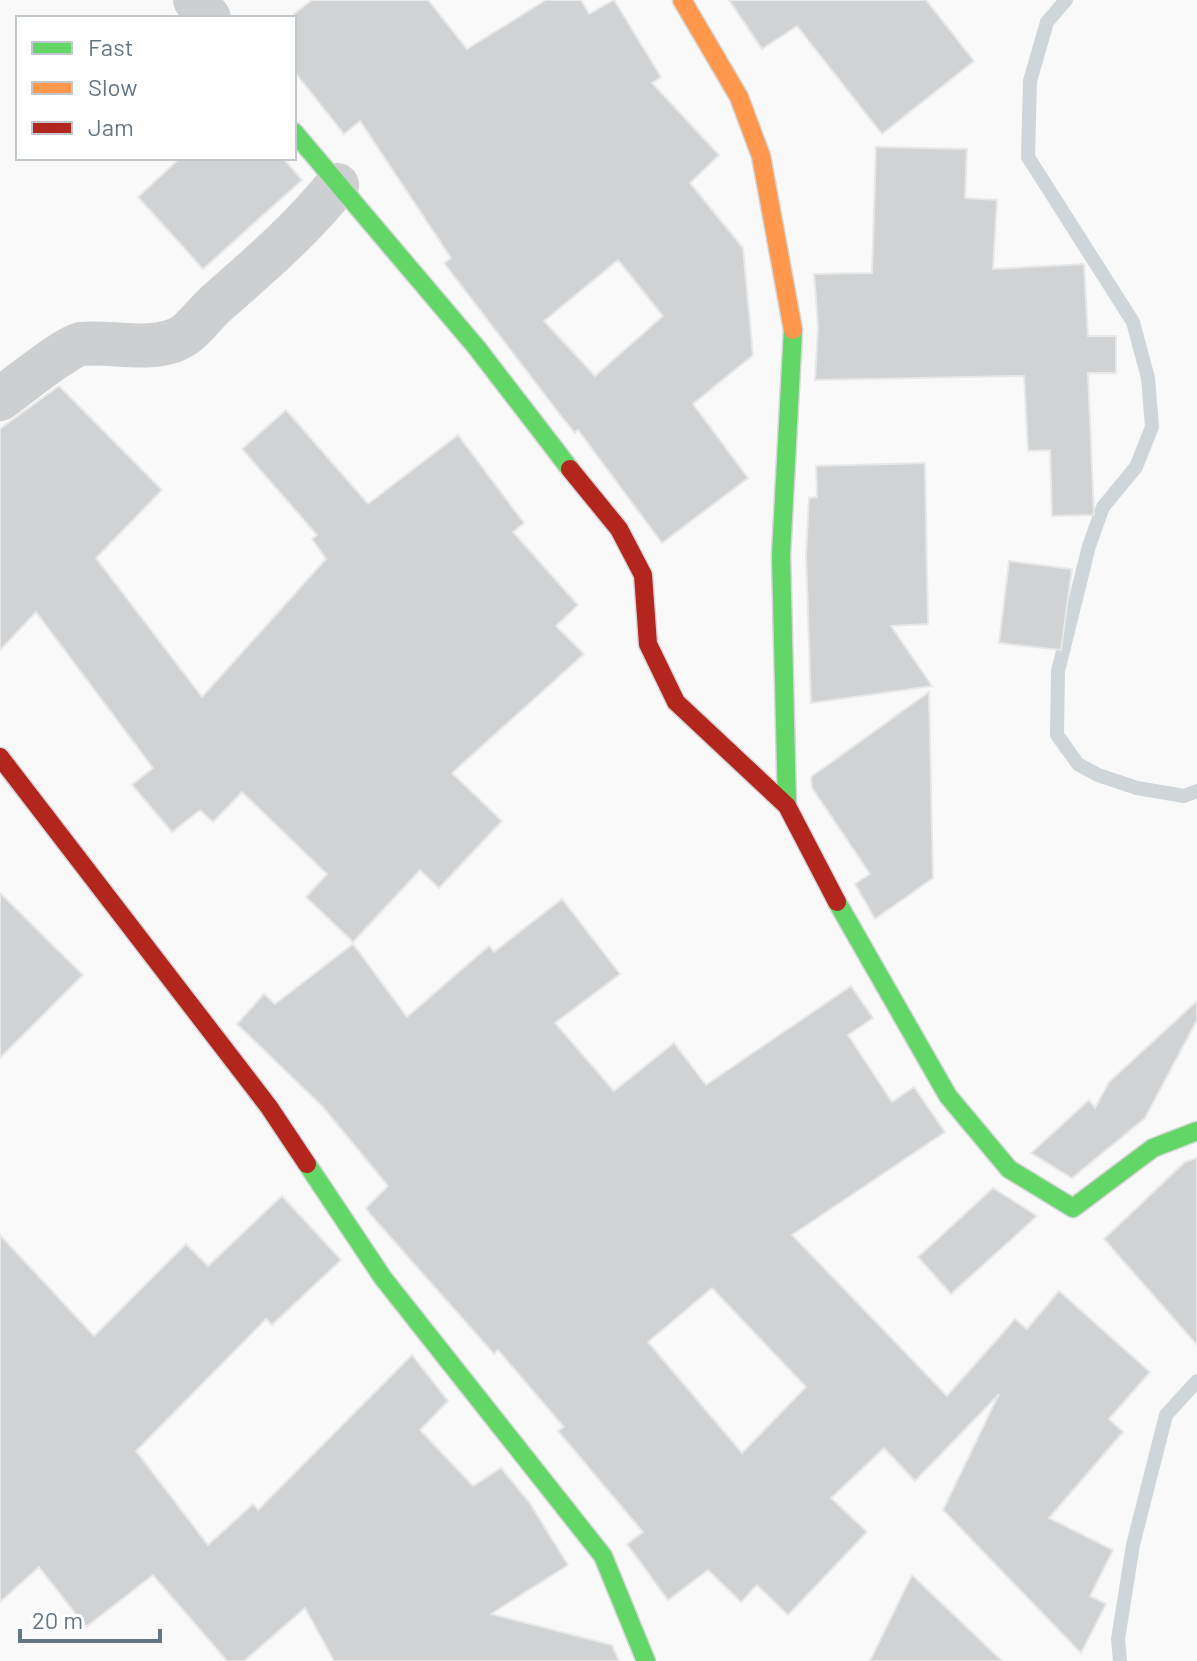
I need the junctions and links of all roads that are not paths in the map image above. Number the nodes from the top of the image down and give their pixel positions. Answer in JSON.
{"nodes":[{"id":1,"x":195,"y":0,"type":"edge"},
{"id":2,"x":682,"y":0,"type":"edge"},
{"id":3,"x":207,"y":16,"type":"edge"},
{"id":4,"x":296,"y":134,"type":"edge"},
{"id":5,"x":337,"y":185,"type":"junction"},
{"id":6,"x":0,"y":399,"type":"edge"},
{"id":7,"x":0,"y":757,"type":"edge"},
{"id":8,"x":787,"y":806,"type":"junction"},
{"id":9,"x":1197,"y":1131,"type":"edge"},
{"id":10,"x":646,"y":1661,"type":"edge"}],
"edges":[{"from":1,"to":3,"type":"street"},
{"from":2,"to":8,"type":"street"},
{"from":4,"to":5,"type":"street"},
{"from":5,"to":6,"type":"street"},
{"from":5,"to":8,"type":"street"},
{"from":7,"to":10,"type":"street"},
{"from":8,"to":9,"type":"street"}]}
